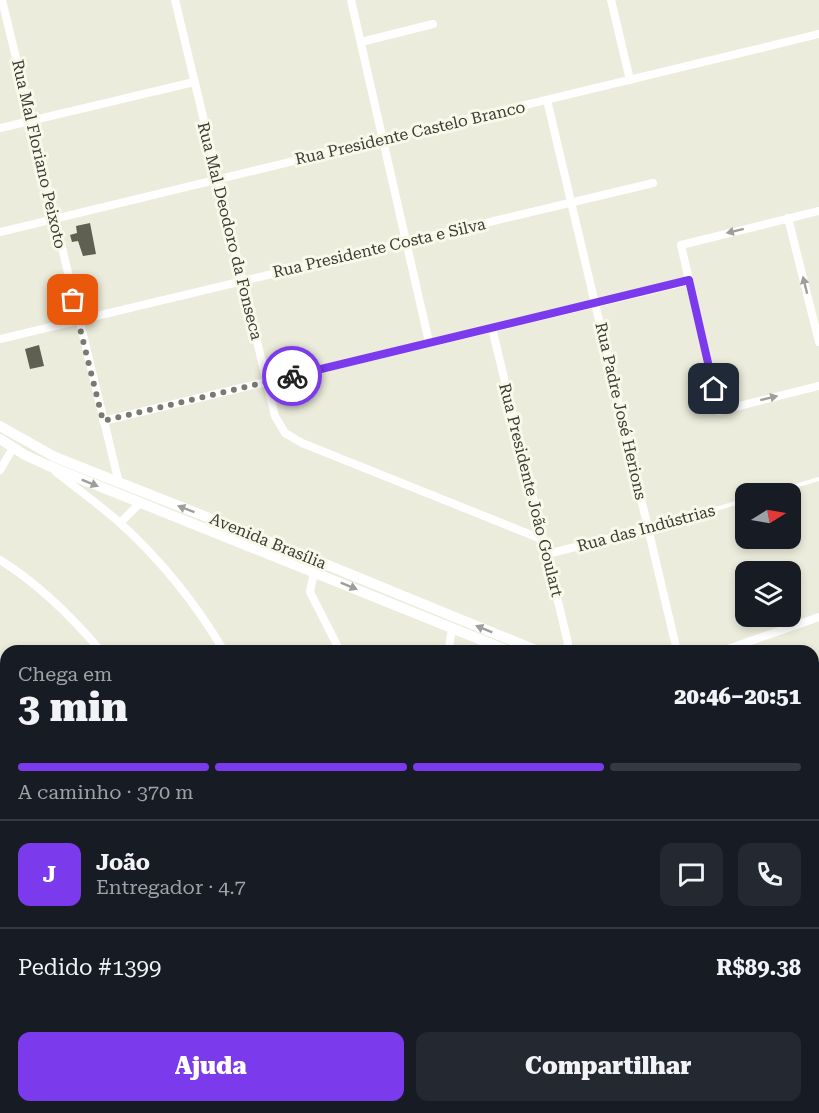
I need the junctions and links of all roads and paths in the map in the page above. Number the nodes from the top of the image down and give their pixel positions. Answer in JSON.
{"nodes":[{"id":1,"x":2,"y":0,"type":"edge"},
{"id":2,"x":175,"y":0,"type":"edge"},
{"id":3,"x":351,"y":0,"type":"edge"},
{"id":4,"x":611,"y":0,"type":"edge"},
{"id":5,"x":433,"y":24,"type":"dead end"},
{"id":6,"x":819,"y":34,"type":"edge"},
{"id":7,"x":361,"y":42,"type":"junction"},
{"id":8,"x":630,"y":80,"type":"junction"},
{"id":9,"x":194,"y":82,"type":"junction"},
{"id":10,"x":547,"y":100,"type":"junction"},
{"id":11,"x":31,"y":121,"type":"junction"},
{"id":12,"x":0,"y":128,"type":"edge"},
{"id":13,"x":383,"y":139,"type":"junction"},
{"id":14,"x":218,"y":179,"type":"junction"},
{"id":15,"x":653,"y":183,"type":"dead end"},
{"id":16,"x":571,"y":202,"type":"junction"},
{"id":17,"x":819,"y":210,"type":"edge"},
{"id":18,"x":788,"y":218,"type":"junction"},
{"id":19,"x":54,"y":219,"type":"junction"},
{"id":20,"x":0,"y":232,"type":"edge"},
{"id":21,"x":407,"y":241,"type":"junction"},
{"id":22,"x":242,"y":280,"type":"junction"},
{"id":23,"x":689,"y":280,"type":"junction"},
{"id":24,"x":595,"y":303,"type":"junction"},
{"id":25,"x":78,"y":320,"type":"junction"},
{"id":26,"x":492,"y":328,"type":"junction"},
{"id":27,"x":0,"y":339,"type":"edge"},
{"id":28,"x":429,"y":342,"type":"junction"},
{"id":29,"x":819,"y":342,"type":"edge"},
{"id":30,"x":267,"y":382,"type":"junction"},
{"id":31,"x":819,"y":386,"type":"edge"},
{"id":32,"x":103,"y":421,"type":"junction"},
{"id":33,"x":0,"y":426,"type":"edge"},
{"id":34,"x":0,"y":439,"type":"edge"},
{"id":35,"x":13,"y":448,"type":"junction"},
{"id":36,"x":49,"y":466,"type":"junction"},
{"id":37,"x":0,"y":470,"type":"edge"},
{"id":38,"x":819,"y":478,"type":"edge"},
{"id":39,"x":119,"y":483,"type":"junction"},
{"id":40,"x":801,"y":484,"type":"edge"},
{"id":41,"x":140,"y":503,"type":"junction"},
{"id":42,"x":735,"y":503,"type":"edge"},
{"id":43,"x":120,"y":523,"type":"junction"},
{"id":44,"x":648,"y":529,"type":"junction"},
{"id":45,"x":544,"y":540,"type":"junction"},
{"id":46,"x":547,"y":555,"type":"junction"},
{"id":47,"x":0,"y":560,"type":"edge"},
{"id":48,"x":314,"y":572,"type":"junction"},
{"id":49,"x":819,"y":617,"type":"edge"},
{"id":50,"x":452,"y":629,"type":"junction"},
{"id":51,"x":95,"y":645,"type":"edge"},
{"id":52,"x":220,"y":645,"type":"edge"},
{"id":53,"x":337,"y":645,"type":"edge"},
{"id":54,"x":449,"y":645,"type":"edge"},
{"id":55,"x":493,"y":645,"type":"edge"},
{"id":56,"x":523,"y":645,"type":"edge"},
{"id":57,"x":568,"y":645,"type":"edge"},
{"id":58,"x":676,"y":645,"type":"edge"},
{"id":59,"x":739,"y":645,"type":"edge"}],
"edges":[{"from":1,"to":11,"type":"street","name":"Rua Mal Floriano Peixoto"},
{"from":2,"to":9,"type":"street","name":"Rua Mal Deodoro da Fonseca"},
{"from":3,"to":7,"type":"street"},
{"from":4,"to":8,"type":"street"},
{"from":5,"to":7,"type":"street"},
{"from":6,"to":8,"type":"street","name":"Rua Presidente Castelo Branco"},
{"from":7,"to":13,"type":"street"},
{"from":8,"to":10,"type":"street","name":"Rua Presidente Castelo Branco"},
{"from":9,"to":11,"type":"street"},
{"from":9,"to":14,"type":"street","name":"Rua Mal Deodoro da Fonseca"},
{"from":10,"to":13,"type":"street","name":"Rua Presidente Castelo Branco"},
{"from":10,"to":16,"type":"street","name":"Rua Padre José Herions"},
{"from":11,"to":12,"type":"street"},
{"from":11,"to":19,"type":"street","name":"Rua Mal Floriano Peixoto"},
{"from":13,"to":14,"type":"street","name":"Rua Presidente Castelo Branco"},
{"from":13,"to":21,"type":"street"},
{"from":14,"to":19,"type":"street","name":"Rua Presidente Castelo Branco"},
{"from":14,"to":22,"type":"street","name":"Rua Mal Deodoro da Fonseca"},
{"from":15,"to":16,"type":"street","name":"Rua Presidente Costa e Silva"},
{"from":16,"to":21,"type":"street","name":"Rua Presidente Costa e Silva"},
{"from":16,"to":24,"type":"street","name":"Rua Padre José Herions"},
{"from":17,"to":18,"type":"street"},
{"from":18,"to":23,"type":"street","one_way":true},
{"from":29,"to":18,"type":"street","one_way":true},
{"from":19,"to":20,"type":"street","name":"Rua Presidente Castelo Branco"},
{"from":19,"to":25,"type":"street","name":"Rua Mal Floriano Peixoto"},
{"from":21,"to":22,"type":"street","name":"Rua Presidente Costa e Silva"},
{"from":21,"to":28,"type":"street"},
{"from":22,"to":25,"type":"street","name":"Rua Presidente Costa e Silva"},
{"from":22,"to":30,"type":"street","name":"Rua Mal Deodoro da Fonseca"},
{"from":23,"to":24,"type":"street"},
{"from":23,"to":31,"type":"street","one_way":true},
{"from":24,"to":26,"type":"street"},
{"from":24,"to":44,"type":"street","name":"Rua Padre José Herions"},
{"from":25,"to":27,"type":"street","name":"Rua Presidente Costa e Silva"},
{"from":25,"to":32,"type":"street","name":"Rua Mal Floriano Peixoto"},
{"from":26,"to":28,"type":"street"},
{"from":26,"to":45,"type":"street","name":"Rua Presidente João Goulart"},
{"from":28,"to":30,"type":"street"},
{"from":30,"to":32,"type":"street"},
{"from":30,"to":45,"type":"street","name":"Rua Mal Deodoro da Fonseca"},
{"from":32,"to":39,"type":"street","name":"Rua Mal Floriano Peixoto"},
{"from":33,"to":39,"type":"main road","name":"Avenida Brasília"},
{"from":34,"to":35,"type":"main road","name":"Avenida Brasília"},
{"from":35,"to":36,"type":"main road","name":"Avenida Brasília"},
{"from":35,"to":37,"type":"street"},
{"from":36,"to":41,"type":"main road","name":"Avenida Brasília","one_way":true},
{"from":36,"to":43,"type":"street"},
{"from":38,"to":40,"type":"lane"},
{"from":56,"to":39,"type":"main road","name":"Avenida Brasília","one_way":true},
{"from":41,"to":43,"type":"street"},
{"from":41,"to":48,"type":"main road","name":"Avenida Brasília"},
{"from":42,"to":44,"type":"lane","name":"Rua das Indústrias"},
{"from":43,"to":52,"type":"street"},
{"from":44,"to":46,"type":"street","name":"Rua das Indústrias"},
{"from":44,"to":58,"type":"street","name":"Rua Padre José Herions"},
{"from":45,"to":46,"type":"street","name":"Rua Presidente João Goulart"},
{"from":46,"to":57,"type":"street","name":"Rua Presidente João Goulart"},
{"from":47,"to":51,"type":"street"},
{"from":48,"to":50,"type":"main road","name":"Avenida Brasília","one_way":true},
{"from":48,"to":53,"type":"street"},
{"from":49,"to":59,"type":"street"},
{"from":50,"to":54,"type":"street"},
{"from":50,"to":55,"type":"main road","name":"Avenida Brasília"}]}
